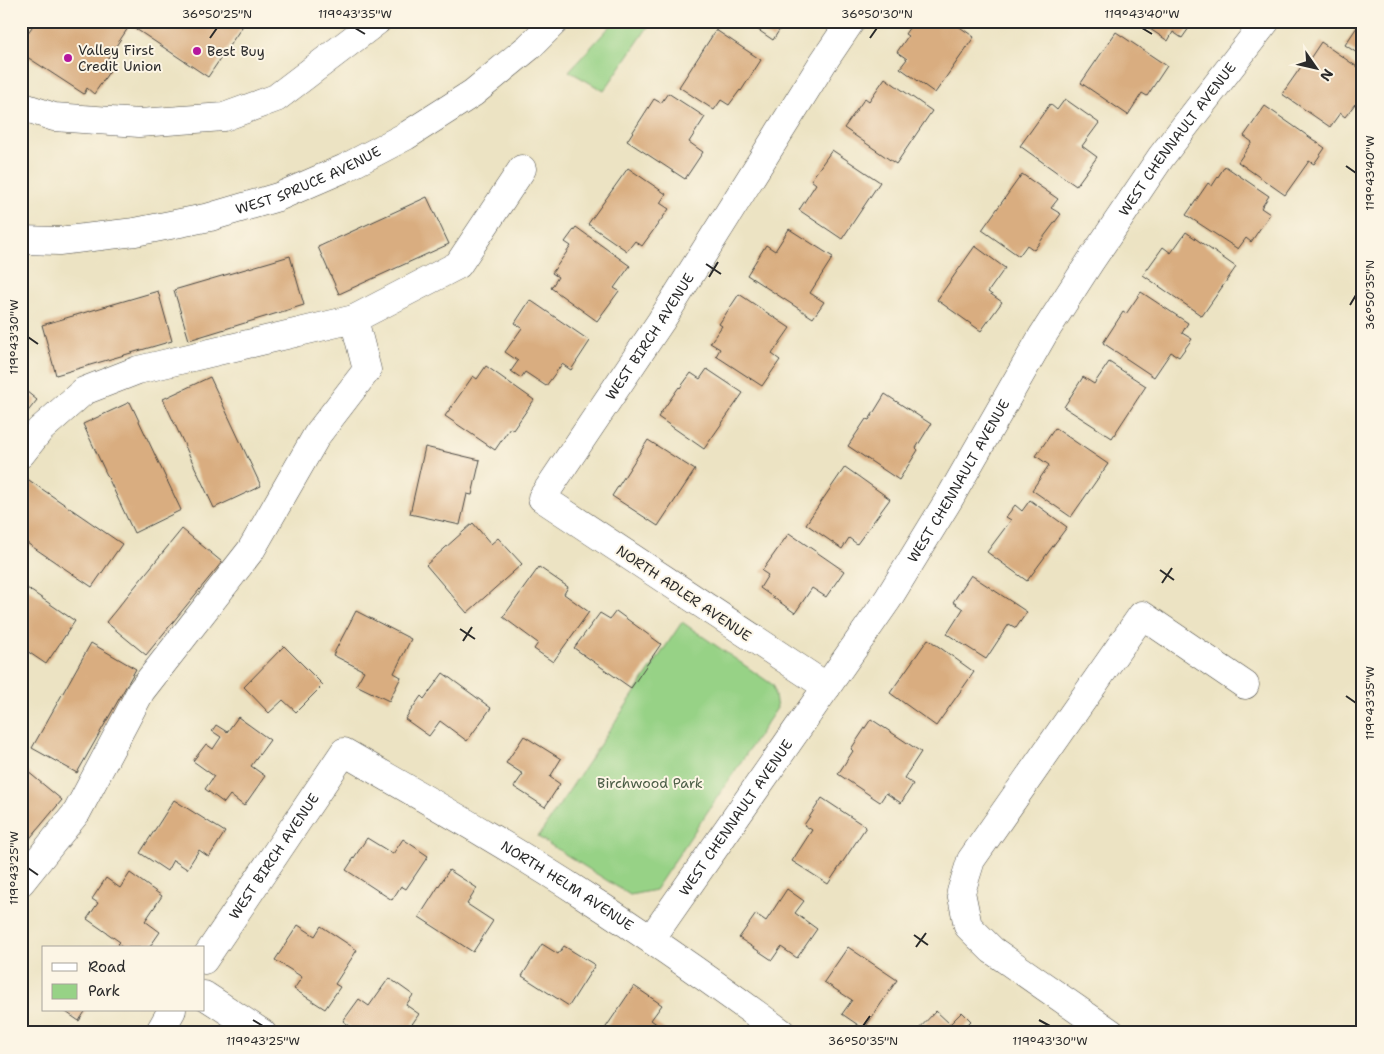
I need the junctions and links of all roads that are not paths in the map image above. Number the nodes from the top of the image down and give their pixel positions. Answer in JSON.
{"nodes":[{"id":1,"x":377,"y":21,"type":"edge"},
{"id":2,"x":555,"y":21,"type":"edge"},
{"id":3,"x":851,"y":21,"type":"edge"},
{"id":4,"x":1266,"y":21,"type":"edge"},
{"id":5,"x":21,"y":106,"type":"edge"},
{"id":6,"x":522,"y":169,"type":"dead end"},
{"id":7,"x":21,"y":240,"type":"edge"},
{"id":8,"x":354,"y":319,"type":"junction"},
{"id":9,"x":21,"y":454,"type":"edge"},
{"id":10,"x":542,"y":498,"type":"joint"},
{"id":11,"x":1245,"y":685,"type":"dead end"},
{"id":12,"x":827,"y":687,"type":"junction"},
{"id":13,"x":344,"y":752,"type":"joint"},
{"id":14,"x":21,"y":882,"type":"edge"},
{"id":15,"x":651,"y":939,"type":"junction"},
{"id":16,"x":205,"y":959,"type":"edge"},
{"id":17,"x":205,"y":996,"type":"edge"},
{"id":18,"x":171,"y":1012,"type":"edge"},
{"id":19,"x":159,"y":1033,"type":"edge"},
{"id":20,"x":262,"y":1033,"type":"edge"},
{"id":21,"x":782,"y":1033,"type":"edge"},
{"id":22,"x":1112,"y":1033,"type":"edge"}],
"edges":[{"from":1,"to":5,"type":"street"},
{"from":2,"to":7,"type":"street","name":"WEST SPRUCE AVENUE"},
{"from":3,"to":10,"type":"street","name":"WEST BIRCH AVENUE"},
{"from":4,"to":12,"type":"street","name":"WEST CHENNAULT AVENUE"},
{"from":6,"to":8,"type":"street"},
{"from":8,"to":9,"type":"street"},
{"from":8,"to":14,"type":"street"},
{"from":10,"to":12,"type":"street","name":"NORTH ADLER AVENUE"},
{"from":11,"to":22,"type":"street"},
{"from":12,"to":15,"type":"street","name":"WEST CHENNAULT AVENUE"},
{"from":13,"to":15,"type":"street","name":"NORTH HELM AVENUE"},
{"from":13,"to":16,"type":"street","name":"WEST BIRCH AVENUE"},
{"from":15,"to":21,"type":"street","name":"NORTH HELM AVENUE"},
{"from":17,"to":20,"type":"street"},
{"from":18,"to":19,"type":"street"}]}
